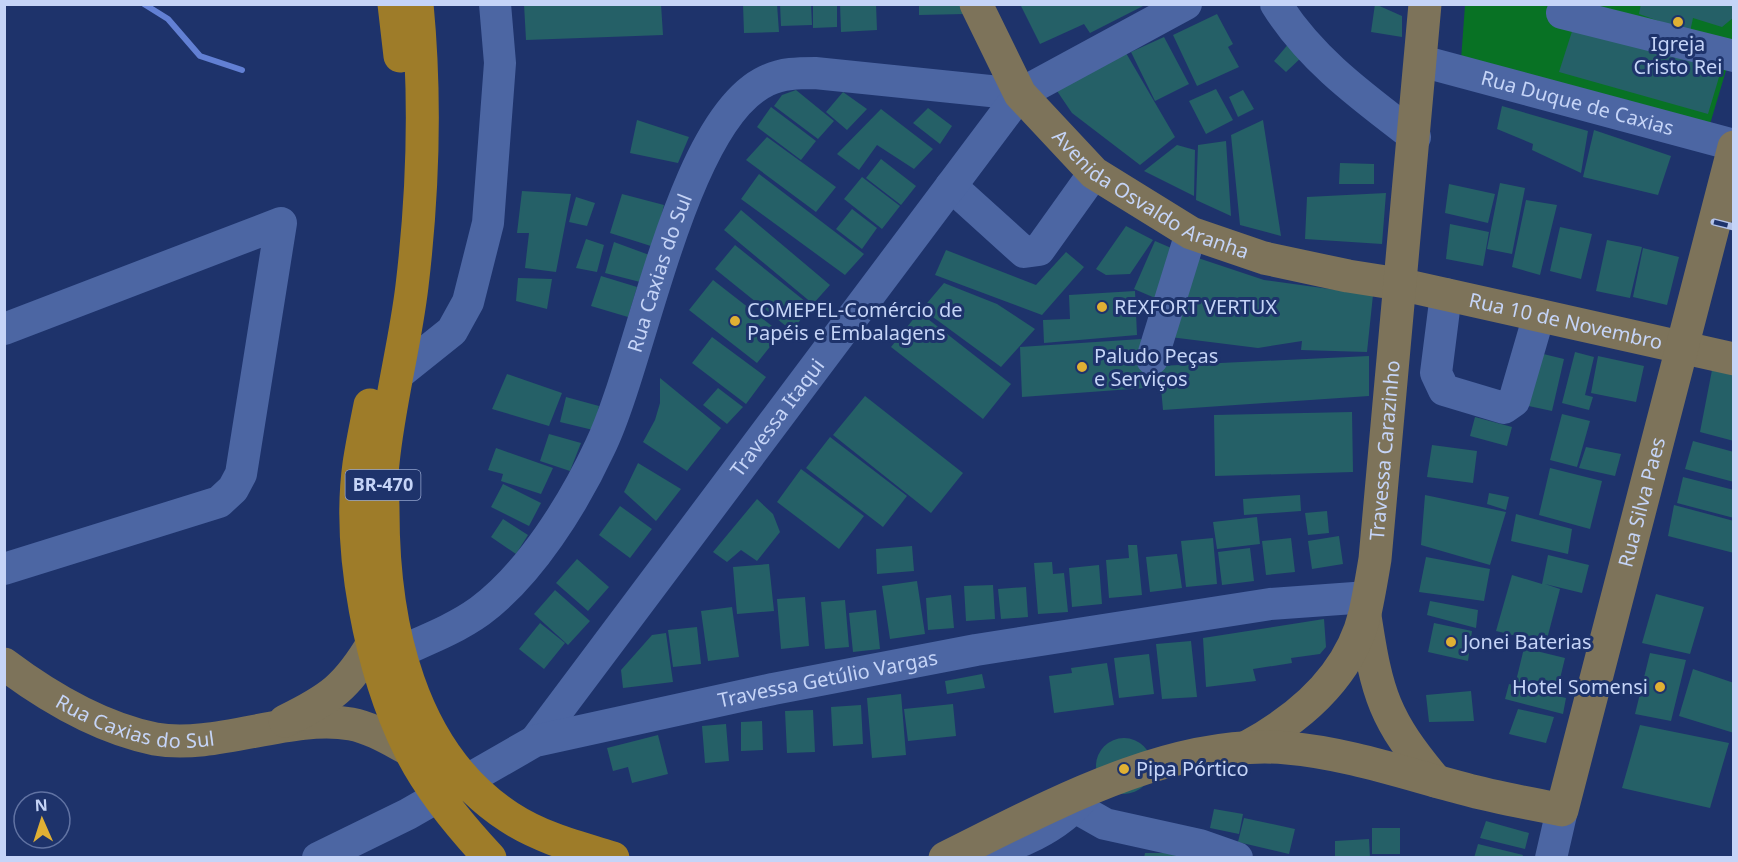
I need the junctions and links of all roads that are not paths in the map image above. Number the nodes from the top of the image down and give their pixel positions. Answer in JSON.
{"nodes":[{"id":1,"x":394,"y":4,"type":"edge"},
{"id":2,"x":417,"y":4,"type":"edge"},
{"id":3,"x":495,"y":4,"type":"edge"},
{"id":4,"x":976,"y":4,"type":"edge"},
{"id":5,"x":1186,"y":4,"type":"edge"},
{"id":6,"x":1276,"y":4,"type":"edge"},
{"id":7,"x":1425,"y":4,"type":"edge"},
{"id":8,"x":1562,"y":13,"type":"dead end"},
{"id":9,"x":1734,"y":56,"type":"edge"},
{"id":10,"x":1421,"y":61,"type":"junction"},
{"id":11,"x":1020,"y":94,"type":"junction"},
{"id":12,"x":1415,"y":137,"type":"junction"},
{"id":13,"x":1734,"y":146,"type":"edge"},
{"id":14,"x":1094,"y":173,"type":"junction"},
{"id":15,"x":951,"y":186,"type":"junction"},
{"id":16,"x":1191,"y":233,"type":"junction"},
{"id":17,"x":1399,"y":284,"type":"junction"},
{"id":18,"x":1446,"y":294,"type":"junction"},
{"id":19,"x":1539,"y":315,"type":"junction"},
{"id":20,"x":4,"y":329,"type":"edge"},
{"id":21,"x":1682,"y":347,"type":"junction"},
{"id":22,"x":1152,"y":359,"type":"dead end"},
{"id":23,"x":1734,"y":359,"type":"edge"},
{"id":24,"x":397,"y":375,"type":"junction"},
{"id":25,"x":4,"y":569,"type":"edge"},
{"id":26,"x":1366,"y":606,"type":"junction"},
{"id":27,"x":386,"y":647,"type":"junction"},
{"id":28,"x":4,"y":664,"type":"edge"},
{"id":29,"x":19,"y":688,"type":"edge"},
{"id":30,"x":270,"y":729,"type":"junction"},
{"id":31,"x":524,"y":748,"type":"junction"},
{"id":32,"x":1242,"y":749,"type":"junction"},
{"id":33,"x":410,"y":750,"type":"junction"},
{"id":34,"x":1436,"y":781,"type":"junction"},
{"id":35,"x":1083,"y":798,"type":"junction"},
{"id":36,"x":1562,"y":810,"type":"junction"},
{"id":37,"x":951,"y":854,"type":"edge"},
{"id":38,"x":318,"y":858,"type":"edge"},
{"id":39,"x":490,"y":858,"type":"edge"},
{"id":40,"x":613,"y":858,"type":"edge"},
{"id":41,"x":1238,"y":858,"type":"edge"},
{"id":42,"x":1551,"y":858,"type":"edge"}],
"edges":[{"from":1,"to":27,"type":"highway","number":"BR-470"},
{"from":2,"to":24,"type":"highway","number":"BR-470"},
{"from":3,"to":24,"type":"street"},
{"from":4,"to":11,"type":"main road","name":"Avenida Osvaldo Aranha"},
{"from":5,"to":11,"type":"street"},
{"from":6,"to":12,"type":"street"},
{"from":7,"to":10,"type":"main road","name":"Travessa Carazinho"},
{"from":8,"to":9,"type":"street"},
{"from":10,"to":12,"type":"main road","name":"Travessa Carazinho"},
{"from":10,"to":13,"type":"street","name":"Rua Duque de Caxias"},
{"from":11,"to":14,"type":"main road","name":"Avenida Osvaldo Aranha"},
{"from":11,"to":15,"type":"street","name":"Travessa Itaqui"},
{"from":11,"to":27,"type":"street","name":"Rua Caxias do Sul"},
{"from":12,"to":17,"type":"main road","name":"Travessa Carazinho"},
{"from":13,"to":21,"type":"main road","name":"Rua Silva Paes"},
{"from":14,"to":15,"type":"street"},
{"from":14,"to":16,"type":"main road","name":"Avenida Osvaldo Aranha"},
{"from":15,"to":31,"type":"street","name":"Travessa Itaqui"},
{"from":16,"to":17,"type":"main road","name":"Avenida Osvaldo Aranha"},
{"from":16,"to":22,"type":"street"},
{"from":17,"to":18,"type":"main road","name":"Rua 10 de Novembro"},
{"from":17,"to":26,"type":"main road","name":"Travessa Carazinho"},
{"from":18,"to":19,"type":"main road","name":"Rua 10 de Novembro"},
{"from":18,"to":19,"type":"street"},
{"from":19,"to":21,"type":"main road","name":"Rua 10 de Novembro"},
{"from":20,"to":25,"type":"street"},
{"from":21,"to":23,"type":"main road","name":"Rua 10 de Novembro"},
{"from":21,"to":36,"type":"main road","name":"Rua Silva Paes"},
{"from":24,"to":27,"type":"highway","number":"BR-470"},
{"from":26,"to":31,"type":"street","name":"Travessa Getúlio Vargas"},
{"from":26,"to":32,"type":"main road","name":"Travessa Carazinho"},
{"from":26,"to":34,"type":"main road","name":"Travessa Carazinho"},
{"from":27,"to":30,"type":"main road","name":"Rua Caxias do Sul"},
{"from":27,"to":33,"type":"highway","number":"BR-470"},
{"from":27,"to":40,"type":"highway","number":"BR-470"},
{"from":28,"to":29,"type":"main road","name":"Rua Caxias do Sul"},
{"from":29,"to":30,"type":"main road","name":"Rua Caxias do Sul"},
{"from":30,"to":33,"type":"main road","name":"Rua Caxias do Sul"},
{"from":31,"to":38,"type":"street","name":"Travessa Getúlio Vargas"},
{"from":32,"to":34,"type":"main road"},
{"from":32,"to":35,"type":"main road"},
{"from":33,"to":39,"type":"highway","number":"BR-470"},
{"from":34,"to":36,"type":"main road"},
{"from":35,"to":37,"type":"main road"},
{"from":35,"to":41,"type":"street"},
{"from":36,"to":42,"type":"street","name":"Rua Silva Paes"}]}
